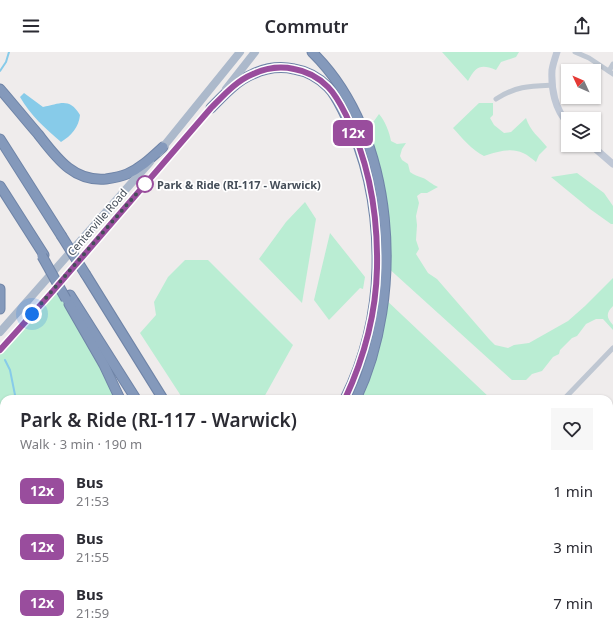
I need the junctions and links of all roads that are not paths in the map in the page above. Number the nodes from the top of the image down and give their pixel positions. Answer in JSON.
{"nodes":[{"id":1,"x":240,"y":52,"type":"edge"},
{"id":2,"x":255,"y":52,"type":"edge"},
{"id":3,"x":312,"y":52,"type":"edge"},
{"id":4,"x":557,"y":52,"type":"edge"},
{"id":5,"x":575,"y":52,"type":"edge"},
{"id":6,"x":613,"y":64,"type":"edge"},
{"id":7,"x":611,"y":73,"type":"edge"},
{"id":8,"x":553,"y":86,"type":"junction"},
{"id":9,"x":0,"y":89,"type":"edge"},
{"id":10,"x":496,"y":99,"type":"dead end"},
{"id":11,"x":211,"y":108,"type":"junction"},
{"id":12,"x":561,"y":114,"type":"edge"},
{"id":13,"x":0,"y":139,"type":"edge"},
{"id":14,"x":164,"y":147,"type":"junction"},
{"id":15,"x":599,"y":152,"type":"edge"},
{"id":16,"x":613,"y":164,"type":"edge"},
{"id":17,"x":0,"y":186,"type":"edge"},
{"id":18,"x":0,"y":289,"type":"edge"},
{"id":19,"x":68,"y":297,"type":"junction"},
{"id":20,"x":0,"y":309,"type":"edge"},
{"id":21,"x":0,"y":332,"type":"edge"},
{"id":22,"x":613,"y":348,"type":"edge"},
{"id":23,"x":0,"y":350,"type":"edge"},
{"id":24,"x":155,"y":386,"type":"junction"},
{"id":25,"x":118,"y":395,"type":"edge"},
{"id":26,"x":133,"y":395,"type":"edge"},
{"id":27,"x":161,"y":395,"type":"edge"},
{"id":28,"x":165,"y":395,"type":"edge"},
{"id":29,"x":347,"y":395,"type":"edge"},
{"id":30,"x":358,"y":395,"type":"edge"},
{"id":31,"x":568,"y":395,"type":"edge"}],
"edges":[{"from":1,"to":14,"type":"main road","name":"Centerville Road"},
{"from":2,"to":11,"type":"main road","name":"Centerville Road"},
{"from":3,"to":30,"type":"highway"},
{"from":4,"to":8,"type":"street"},
{"from":5,"to":7,"type":"street"},
{"from":6,"to":7,"type":"street"},
{"from":8,"to":10,"type":"street"},
{"from":8,"to":12,"type":"street"},
{"from":9,"to":14,"type":"highway"},
{"from":11,"to":23,"type":"main road","name":"Centerville Road"},
{"from":11,"to":29,"type":"highway"},
{"from":13,"to":24,"type":"highway","bridge":true},
{"from":14,"to":21,"type":"main road","name":"Centerville Road"},
{"from":15,"to":16,"type":"street"},
{"from":17,"to":19,"type":"highway","bridge":true},
{"from":18,"to":20,"type":"highway"},
{"from":19,"to":25,"type":"highway"},
{"from":19,"to":26,"type":"highway"},
{"from":22,"to":31,"type":"street"},
{"from":24,"to":27,"type":"highway"},
{"from":24,"to":28,"type":"highway"}]}
